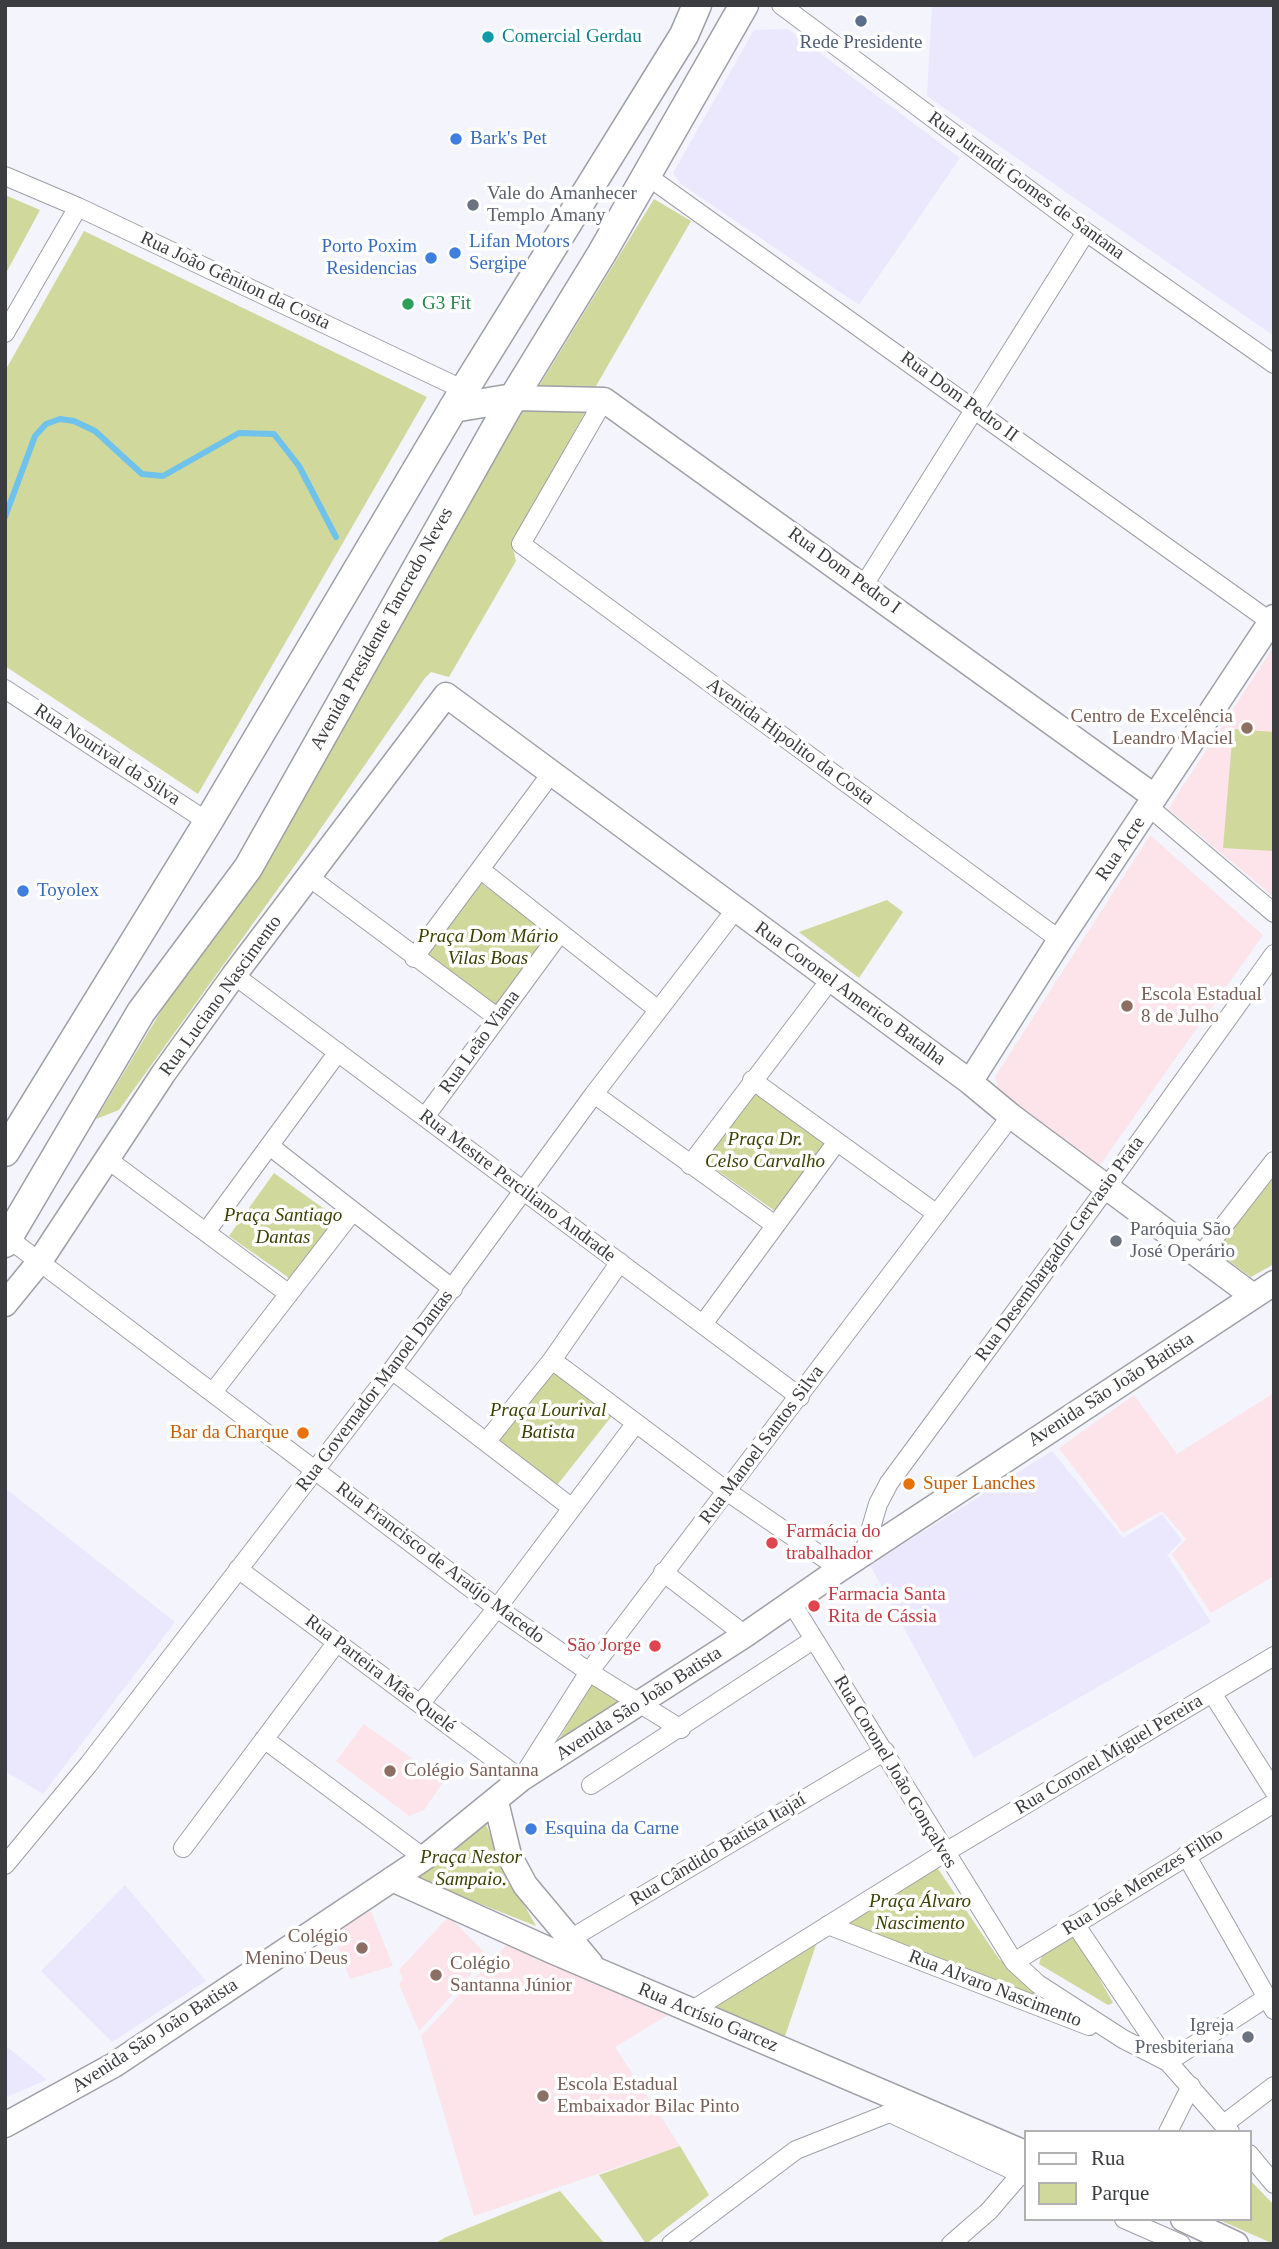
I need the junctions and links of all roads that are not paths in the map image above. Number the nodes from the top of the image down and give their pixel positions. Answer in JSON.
{"nodes":[{"id":1,"x":697,"y":5,"type":"edge"},
{"id":2,"x":744,"y":5,"type":"edge"},
{"id":3,"x":781,"y":5,"type":"edge"},
{"id":4,"x":646,"y":175,"type":"junction"},
{"id":5,"x":5,"y":176,"type":"edge"},
{"id":6,"x":78,"y":207,"type":"junction"},
{"id":7,"x":1086,"y":232,"type":"junction"},
{"id":8,"x":5,"y":332,"type":"edge"},
{"id":9,"x":1274,"y":364,"type":"edge"},
{"id":10,"x":517,"y":392,"type":"junction"},
{"id":11,"x":458,"y":399,"type":"junction"},
{"id":12,"x":604,"y":400,"type":"junction"},
{"id":13,"x":974,"y":407,"type":"junction"},
{"id":14,"x":864,"y":585,"type":"junction"},
{"id":15,"x":1272,"y":619,"type":"edge"},
{"id":16,"x":5,"y":689,"type":"edge"},
{"id":17,"x":446,"y":695,"type":"joint"},
{"id":18,"x":553,"y":771,"type":"junction"},
{"id":19,"x":1152,"y":802,"type":"junction"},
{"id":20,"x":208,"y":822,"type":"junction"},
{"id":21,"x":481,"y":870,"type":"junction"},
{"id":22,"x":309,"y":877,"type":"junction"},
{"id":23,"x":736,"y":909,"type":"junction"},
{"id":24,"x":1274,"y":913,"type":"edge"},
{"id":25,"x":560,"y":933,"type":"junction"},
{"id":26,"x":1060,"y":940,"type":"junction"},
{"id":27,"x":1274,"y":954,"type":"edge"},
{"id":28,"x":414,"y":958,"type":"junction"},
{"id":29,"x":234,"y":975,"type":"junction"},
{"id":30,"x":830,"y":980,"type":"junction"},
{"id":31,"x":657,"y":1009,"type":"junction"},
{"id":32,"x":498,"y":1018,"type":"junction"},
{"id":33,"x":338,"y":1052,"type":"junction"},
{"id":34,"x":752,"y":1080,"type":"junction"},
{"id":35,"x":970,"y":1082,"type":"junction"},
{"id":36,"x":594,"y":1094,"type":"junction"},
{"id":37,"x":1011,"y":1116,"type":"junction"},
{"id":38,"x":425,"y":1117,"type":"junction"},
{"id":39,"x":836,"y":1143,"type":"junction"},
{"id":40,"x":271,"y":1147,"type":"junction"},
{"id":41,"x":5,"y":1152,"type":"edge"},
{"id":42,"x":107,"y":1159,"type":"junction"},
{"id":43,"x":1274,"y":1161,"type":"edge"},
{"id":44,"x":690,"y":1165,"type":"junction"},
{"id":45,"x":1107,"y":1187,"type":"junction"},
{"id":46,"x":524,"y":1192,"type":"junction"},
{"id":47,"x":353,"y":1211,"type":"junction"},
{"id":48,"x":937,"y":1214,"type":"junction"},
{"id":49,"x":775,"y":1225,"type":"junction"},
{"id":50,"x":206,"y":1232,"type":"junction"},
{"id":51,"x":7,"y":1241,"type":"edge"},
{"id":52,"x":1201,"y":1255,"type":"junction"},
{"id":53,"x":40,"y":1261,"type":"junction"},
{"id":54,"x":620,"y":1262,"type":"junction"},
{"id":55,"x":453,"y":1289,"type":"junction"},
{"id":56,"x":1264,"y":1290,"type":"edge"},
{"id":57,"x":289,"y":1293,"type":"junction"},
{"id":58,"x":5,"y":1304,"type":"edge"},
{"id":59,"x":703,"y":1324,"type":"junction"},
{"id":60,"x":552,"y":1360,"type":"junction"},
{"id":61,"x":392,"y":1370,"type":"junction"},
{"id":62,"x":213,"y":1392,"type":"junction"},
{"id":63,"x":800,"y":1396,"type":"junction"},
{"id":64,"x":636,"y":1423,"type":"junction"},
{"id":65,"x":486,"y":1441,"type":"junction"},
{"id":66,"x":315,"y":1470,"type":"junction"},
{"id":67,"x":728,"y":1492,"type":"junction"},
{"id":68,"x":572,"y":1508,"type":"junction"},
{"id":69,"x":864,"y":1552,"type":"junction"},
{"id":70,"x":238,"y":1569,"type":"junction"},
{"id":71,"x":839,"y":1569,"type":"junction"},
{"id":72,"x":663,"y":1572,"type":"junction"},
{"id":73,"x":791,"y":1602,"type":"junction"},
{"id":74,"x":497,"y":1608,"type":"junction"},
{"id":75,"x":746,"y":1635,"type":"junction"},
{"id":76,"x":813,"y":1640,"type":"junction"},
{"id":77,"x":337,"y":1643,"type":"junction"},
{"id":78,"x":1274,"y":1657,"type":"edge"},
{"id":79,"x":589,"y":1672,"type":"junction"},
{"id":80,"x":1212,"y":1693,"type":"junction"},
{"id":81,"x":419,"y":1704,"type":"junction"},
{"id":82,"x":640,"y":1704,"type":"junction"},
{"id":83,"x":681,"y":1729,"type":"junction"},
{"id":84,"x":264,"y":1739,"type":"junction"},
{"id":85,"x":885,"y":1751,"type":"junction"},
{"id":86,"x":521,"y":1779,"type":"junction"},
{"id":87,"x":591,"y":1785,"type":"dead end"},
{"id":88,"x":1274,"y":1791,"type":"edge"},
{"id":89,"x":496,"y":1802,"type":"junction"},
{"id":90,"x":1274,"y":1803,"type":"edge"},
{"id":91,"x":183,"y":1849,"type":"dead end"},
{"id":92,"x":944,"y":1853,"type":"junction"},
{"id":93,"x":1186,"y":1855,"type":"junction"},
{"id":94,"x":424,"y":1858,"type":"junction"},
{"id":95,"x":5,"y":1865,"type":"edge"},
{"id":96,"x":392,"y":1879,"type":"junction"},
{"id":97,"x":1075,"y":1924,"type":"junction"},
{"id":98,"x":828,"y":1925,"type":"junction"},
{"id":99,"x":560,"y":1945,"type":"junction"},
{"id":100,"x":1014,"y":1962,"type":"junction"},
{"id":101,"x":1270,"y":2004,"type":"edge"},
{"id":102,"x":691,"y":2011,"type":"junction"},
{"id":103,"x":1123,"y":2039,"type":"junction"},
{"id":104,"x":1168,"y":2062,"type":"junction"},
{"id":105,"x":1191,"y":2086,"type":"junction"},
{"id":106,"x":1274,"y":2086,"type":"edge"},
{"id":107,"x":900,"y":2109,"type":"junction"},
{"id":108,"x":5,"y":2125,"type":"edge"},
{"id":109,"x":1227,"y":2128,"type":"edge"},
{"id":110,"x":1169,"y":2130,"type":"edge"},
{"id":111,"x":1251,"y":2156,"type":"edge"},
{"id":112,"x":1024,"y":2168,"type":"edge"},
{"id":113,"x":1274,"y":2184,"type":"edge"},
{"id":114,"x":1133,"y":2221,"type":"edge"},
{"id":115,"x":1189,"y":2233,"type":"edge"},
{"id":116,"x":671,"y":2244,"type":"edge"},
{"id":117,"x":951,"y":2244,"type":"edge"},
{"id":118,"x":1236,"y":2244,"type":"edge"}],
"edges":[{"from":1,"to":11,"type":"main road"},
{"from":2,"to":4,"type":"main road","name":"Avenida Presidente Tancredo Neves"},
{"from":3,"to":7,"type":"street","name":"Rua Jurandi Gomes de Santana"},
{"from":4,"to":10,"type":"main road","name":"Avenida Presidente Tancredo Neves"},
{"from":4,"to":13,"type":"street","name":"Rua Dom Pedro II"},
{"from":5,"to":6,"type":"street","name":"Rua João Gêniton da Costa"},
{"from":6,"to":8,"type":"street"},
{"from":6,"to":11,"type":"street","name":"Rua João Gêniton da Costa"},
{"from":7,"to":9,"type":"street","name":"Rua Jurandi Gomes de Santana"},
{"from":7,"to":13,"type":"street"},
{"from":10,"to":11,"type":"main road"},
{"from":10,"to":12,"type":"street"},
{"from":10,"to":51,"type":"main road","name":"Avenida Presidente Tancredo Neves"},
{"from":11,"to":20,"type":"main road"},
{"from":12,"to":14,"type":"street","name":"Rua Dom Pedro I"},
{"from":12,"to":26,"type":"street","name":"Avenida Hipolito da Costa"},
{"from":13,"to":14,"type":"street"},
{"from":13,"to":15,"type":"street","name":"Rua Dom Pedro II"},
{"from":14,"to":19,"type":"street","name":"Rua Dom Pedro I"},
{"from":15,"to":19,"type":"street","name":"Rua Acre"},
{"from":16,"to":20,"type":"street","name":"Rua Nourival da Silva"},
{"from":17,"to":18,"type":"street","name":"Rua Coronel Americo Batalha"},
{"from":17,"to":22,"type":"street","name":"Rua Luciano Nascimento"},
{"from":18,"to":21,"type":"street"},
{"from":18,"to":23,"type":"street","name":"Rua Coronel Americo Batalha"},
{"from":19,"to":24,"type":"street"},
{"from":19,"to":26,"type":"street","name":"Rua Acre"},
{"from":20,"to":41,"type":"main road"},
{"from":21,"to":25,"type":"street"},
{"from":21,"to":28,"type":"street"},
{"from":22,"to":28,"type":"street"},
{"from":22,"to":29,"type":"street","name":"Rua Luciano Nascimento"},
{"from":23,"to":30,"type":"street","name":"Rua Coronel Americo Batalha"},
{"from":23,"to":31,"type":"street","name":"Rua Governador Manoel Dantas"},
{"from":25,"to":31,"type":"street"},
{"from":25,"to":32,"type":"street","name":"Rua Leão Viana"},
{"from":26,"to":35,"type":"street","name":"Rua Acre"},
{"from":27,"to":45,"type":"street","name":"Rua Desembargador Gervasio Prata"},
{"from":28,"to":32,"type":"street"},
{"from":29,"to":33,"type":"street","name":"Rua Mestre Perciliano Andrade"},
{"from":29,"to":42,"type":"street","name":"Rua Luciano Nascimento"},
{"from":30,"to":34,"type":"street"},
{"from":30,"to":35,"type":"street","name":"Rua Coronel Americo Batalha"},
{"from":31,"to":36,"type":"street","name":"Rua Governador Manoel Dantas"},
{"from":32,"to":38,"type":"street","name":"Rua Leão Viana"},
{"from":33,"to":38,"type":"street","name":"Rua Mestre Perciliano Andrade"},
{"from":33,"to":40,"type":"street"},
{"from":34,"to":39,"type":"street"},
{"from":34,"to":44,"type":"street"},
{"from":35,"to":37,"type":"street","name":"Rua Coronel Americo Batalha"},
{"from":36,"to":44,"type":"street"},
{"from":36,"to":46,"type":"street","name":"Rua Governador Manoel Dantas"},
{"from":37,"to":45,"type":"street","name":"Rua Coronel Americo Batalha"},
{"from":37,"to":48,"type":"street","name":"Rua Manoel Santos Silva"},
{"from":38,"to":46,"type":"street","name":"Rua Mestre Perciliano Andrade"},
{"from":39,"to":48,"type":"street"},
{"from":39,"to":49,"type":"street"},
{"from":40,"to":47,"type":"street"},
{"from":40,"to":50,"type":"street"},
{"from":42,"to":50,"type":"street"},
{"from":42,"to":53,"type":"street","name":"Rua Luciano Nascimento"},
{"from":43,"to":52,"type":"street"},
{"from":44,"to":49,"type":"street"},
{"from":45,"to":52,"type":"street","name":"Rua Coronel Americo Batalha"},
{"from":45,"to":69,"type":"street","name":"Rua Desembargador Gervasio Prata"},
{"from":46,"to":54,"type":"street","name":"Rua Mestre Perciliano Andrade"},
{"from":46,"to":55,"type":"street","name":"Rua Governador Manoel Dantas"},
{"from":47,"to":55,"type":"street"},
{"from":47,"to":57,"type":"street"},
{"from":48,"to":63,"type":"street","name":"Rua Manoel Santos Silva"},
{"from":49,"to":59,"type":"street"},
{"from":50,"to":57,"type":"street"},
{"from":51,"to":53,"type":"street","name":"Rua Francisco de Araújo Macedo"},
{"from":52,"to":56,"type":"street","name":"Rua Coronel Americo Batalha"},
{"from":53,"to":58,"type":"street","name":"Rua Luciano Nascimento"},
{"from":53,"to":62,"type":"street","name":"Rua Francisco de Araújo Macedo"},
{"from":54,"to":59,"type":"street","name":"Rua Mestre Perciliano Andrade"},
{"from":54,"to":60,"type":"street"},
{"from":55,"to":61,"type":"street","name":"Rua Governador Manoel Dantas"},
{"from":56,"to":69,"type":"street","name":"Avenida São João Batista"},
{"from":57,"to":62,"type":"street"},
{"from":59,"to":63,"type":"street","name":"Rua Mestre Perciliano Andrade"},
{"from":60,"to":64,"type":"street"},
{"from":60,"to":65,"type":"street"},
{"from":61,"to":65,"type":"street"},
{"from":61,"to":66,"type":"street","name":"Rua Governador Manoel Dantas"},
{"from":62,"to":66,"type":"street","name":"Rua Francisco de Araújo Macedo"},
{"from":63,"to":67,"type":"street","name":"Rua Manoel Santos Silva"},
{"from":64,"to":67,"type":"street"},
{"from":64,"to":68,"type":"street"},
{"from":65,"to":68,"type":"street"},
{"from":66,"to":70,"type":"street","name":"Rua Governador Manoel Dantas"},
{"from":66,"to":74,"type":"street","name":"Rua Francisco de Araújo Macedo"},
{"from":67,"to":71,"type":"street"},
{"from":67,"to":72,"type":"street","name":"Rua Manoel Santos Silva"},
{"from":68,"to":74,"type":"street"},
{"from":69,"to":71,"type":"street","name":"Avenida São João Batista"},
{"from":70,"to":77,"type":"street","name":"Rua Parteira Mãe Quelé"},
{"from":70,"to":95,"type":"street","name":"Rua Governador Manoel Dantas"},
{"from":71,"to":73,"type":"street","name":"Avenida São João Batista"},
{"from":72,"to":75,"type":"street"},
{"from":72,"to":79,"type":"street","name":"Rua Manoel Santos Silva"},
{"from":73,"to":75,"type":"street","name":"Avenida São João Batista"},
{"from":73,"to":76,"type":"street","name":"Rua Coronel João Gonçalves"},
{"from":74,"to":79,"type":"street","name":"Rua Francisco de Araújo Macedo"},
{"from":74,"to":81,"type":"street"},
{"from":75,"to":82,"type":"street","name":"Avenida São João Batista"},
{"from":76,"to":83,"type":"street"},
{"from":76,"to":85,"type":"street","name":"Rua Coronel João Gonçalves"},
{"from":77,"to":81,"type":"street","name":"Rua Parteira Mãe Quelé"},
{"from":77,"to":84,"type":"street"},
{"from":78,"to":80,"type":"street","name":"Rua Coronel Miguel Pereira"},
{"from":79,"to":82,"type":"street","name":"Rua Francisco de Araújo Macedo"},
{"from":79,"to":86,"type":"street","name":"Rua Manoel Santos Silva"},
{"from":80,"to":88,"type":"street"},
{"from":80,"to":92,"type":"street","name":"Rua Coronel Miguel Pereira"},
{"from":81,"to":86,"type":"street","name":"Rua Parteira Mãe Quelé"},
{"from":82,"to":83,"type":"street","name":"Rua Francisco de Araújo Macedo"},
{"from":82,"to":86,"type":"street","name":"Avenida São João Batista"},
{"from":83,"to":87,"type":"street"},
{"from":84,"to":91,"type":"street"},
{"from":84,"to":94,"type":"street"},
{"from":85,"to":92,"type":"street","name":"Rua Coronel João Gonçalves"},
{"from":85,"to":99,"type":"street","name":"Rua Cândido Batista Itajaí"},
{"from":86,"to":89,"type":"street","name":"Avenida São João Batista"},
{"from":89,"to":94,"type":"street","name":"Avenida São João Batista"},
{"from":89,"to":99,"type":"street"},
{"from":90,"to":93,"type":"street","name":"Rua José Menezes Filho"},
{"from":92,"to":98,"type":"street","name":"Rua Coronel Miguel Pereira"},
{"from":92,"to":100,"type":"street","name":"Rua Coronel João Gonçalves"},
{"from":93,"to":97,"type":"street","name":"Rua José Menezes Filho"},
{"from":93,"to":101,"type":"street"},
{"from":94,"to":96,"type":"street","name":"Avenida São João Batista"},
{"from":96,"to":99,"type":"street"},
{"from":96,"to":108,"type":"street","name":"Avenida São João Batista"},
{"from":97,"to":100,"type":"street","name":"Rua José Menezes Filho"},
{"from":97,"to":104,"type":"street"},
{"from":98,"to":102,"type":"street","name":"Rua Coronel Miguel Pereira"},
{"from":98,"to":103,"type":"street","name":"Rua Alvaro Nascimento"},
{"from":99,"to":102,"type":"street","name":"Rua Acrísio Garcez"},
{"from":100,"to":103,"type":"street","name":"Rua Coronel João Gonçalves"},
{"from":101,"to":104,"type":"street"},
{"from":102,"to":107,"type":"street","name":"Rua Acrísio Garcez"},
{"from":103,"to":104,"type":"street","name":"Rua Coronel João Gonçalves"},
{"from":104,"to":105,"type":"street"},
{"from":105,"to":109,"type":"street"},
{"from":105,"to":110,"type":"street"},
{"from":106,"to":109,"type":"street"},
{"from":107,"to":112,"type":"street","name":"Rua Acrísio Garcez"},
{"from":107,"to":116,"type":"street"},
{"from":111,"to":113,"type":"street"},
{"from":112,"to":117,"type":"street"},
{"from":114,"to":115,"type":"street"},
{"from":115,"to":118,"type":"street"}]}
